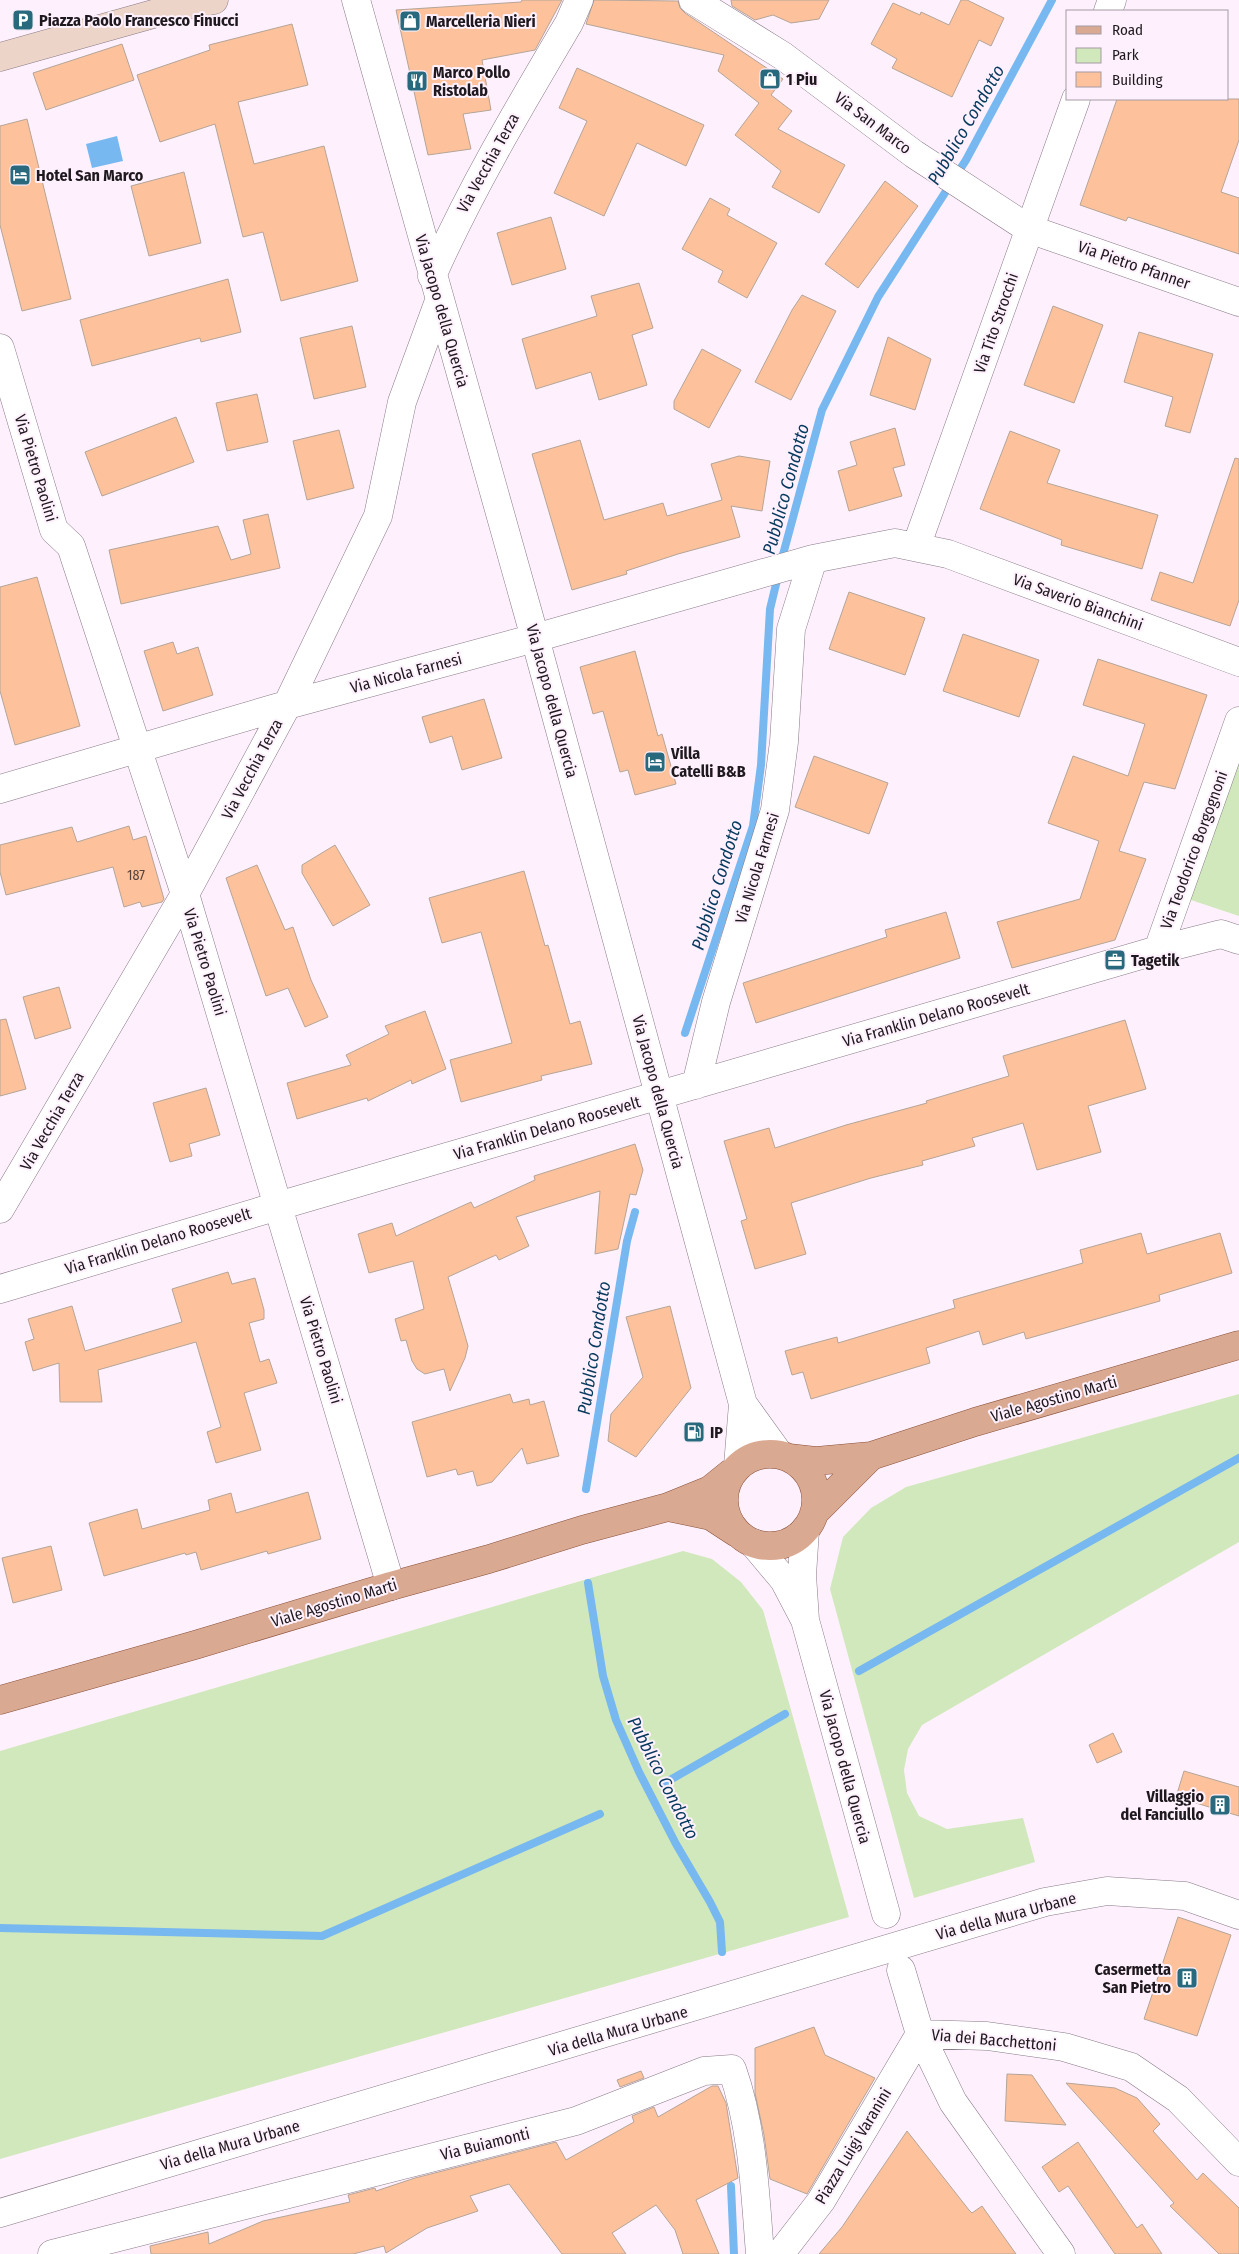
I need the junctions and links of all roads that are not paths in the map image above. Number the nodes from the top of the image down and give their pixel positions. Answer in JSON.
{"nodes":[{"id":1,"x":214,"y":0,"type":"edge"},
{"id":2,"x":356,"y":0,"type":"edge"},
{"id":3,"x":579,"y":0,"type":"edge"},
{"id":4,"x":693,"y":0,"type":"edge"},
{"id":5,"x":0,"y":57,"type":"edge"},
{"id":6,"x":1076,"y":100,"type":"edge"},
{"id":7,"x":1029,"y":229,"type":"junction"},
{"id":8,"x":435,"y":288,"type":"junction"},
{"id":9,"x":1239,"y":302,"type":"edge"},
{"id":10,"x":0,"y":348,"type":"edge"},
{"id":11,"x":916,"y":547,"type":"junction"},
{"id":12,"x":807,"y":561,"type":"junction"},
{"id":13,"x":535,"y":638,"type":"junction"},
{"id":14,"x":1239,"y":662,"type":"edge"},
{"id":15,"x":287,"y":705,"type":"junction"},
{"id":16,"x":1239,"y":721,"type":"edge"},
{"id":17,"x":137,"y":750,"type":"junction"},
{"id":18,"x":0,"y":789,"type":"edge"},
{"id":19,"x":185,"y":894,"type":"junction"},
{"id":20,"x":1239,"y":940,"type":"edge"},
{"id":21,"x":1158,"y":950,"type":"junction"},
{"id":22,"x":696,"y":1085,"type":"junction"},
{"id":23,"x":659,"y":1096,"type":"junction"},
{"id":24,"x":278,"y":1206,"type":"junction"},
{"id":25,"x":0,"y":1209,"type":"edge"},
{"id":26,"x":0,"y":1289,"type":"edge"},
{"id":27,"x":1239,"y":1345,"type":"edge"},
{"id":28,"x":742,"y":1404,"type":"junction"},
{"id":29,"x":784,"y":1456,"type":"junction"},
{"id":30,"x":871,"y":1456,"type":"junction"},
{"id":31,"x":734,"y":1470,"type":"junction"},
{"id":32,"x":668,"y":1507,"type":"junction"},
{"id":33,"x":810,"y":1522,"type":"junction"},
{"id":34,"x":746,"y":1539,"type":"junction"},
{"id":35,"x":391,"y":1586,"type":"junction"},
{"id":36,"x":805,"y":1620,"type":"junction"},
{"id":37,"x":0,"y":1700,"type":"edge"},
{"id":38,"x":886,"y":1914,"type":"dead end"},
{"id":39,"x":1239,"y":1915,"type":"edge"},
{"id":40,"x":901,"y":1970,"type":"dead end"},
{"id":41,"x":920,"y":2034,"type":"junction"},
{"id":42,"x":1239,"y":2162,"type":"edge"},
{"id":43,"x":0,"y":2213,"type":"edge"},
{"id":44,"x":52,"y":2254,"type":"edge"},
{"id":45,"x":760,"y":2254,"type":"edge"},
{"id":46,"x":780,"y":2254,"type":"edge"},
{"id":47,"x":1062,"y":2254,"type":"edge"}],
"edges":[{"from":1,"to":5,"type":"street"},
{"from":2,"to":8,"type":"street","name":"Via Jacopo della Quercia"},
{"from":3,"to":8,"type":"street","name":"Via Vecchia Terza"},
{"from":4,"to":7,"type":"street","name":"Via San Marco"},
{"from":6,"to":7,"type":"street","name":"Via Tito Strocchi"},
{"from":7,"to":9,"type":"street","name":"Via Pietro Pfanner"},
{"from":7,"to":11,"type":"street","name":"Via Tito Strocchi"},
{"from":8,"to":13,"type":"street","name":"Via Jacopo della Quercia"},
{"from":8,"to":15,"type":"street","name":"Via Vecchia Terza"},
{"from":10,"to":17,"type":"street","name":"Via Pietro Paolini"},
{"from":11,"to":12,"type":"street","name":"Via Nicola Farnesi"},
{"from":11,"to":14,"type":"street","name":"Via Saverio Bianchini"},
{"from":12,"to":13,"type":"street","name":"Via Nicola Farnesi"},
{"from":12,"to":22,"type":"street","name":"Via Nicola Farnesi"},
{"from":13,"to":15,"type":"street","name":"Via Nicola Farnesi"},
{"from":13,"to":23,"type":"street","name":"Via Jacopo della Quercia"},
{"from":15,"to":17,"type":"street","name":"Via Nicola Farnesi"},
{"from":15,"to":19,"type":"street","name":"Via Vecchia Terza"},
{"from":16,"to":21,"type":"street","name":"Via Teodorico Borgognoni"},
{"from":17,"to":18,"type":"street","name":"Via Nicola Farnesi"},
{"from":17,"to":19,"type":"street","name":"Via Pietro Paolini"},
{"from":19,"to":24,"type":"street","name":"Via Pietro Paolini"},
{"from":19,"to":25,"type":"street","name":"Via Vecchia Terza"},
{"from":20,"to":21,"type":"street","name":"Via Franklin Delano Roosevelt"},
{"from":21,"to":22,"type":"street","name":"Via Franklin Delano Roosevelt"},
{"from":22,"to":23,"type":"street","name":"Via Franklin Delano Roosevelt"},
{"from":23,"to":24,"type":"street","name":"Via Franklin Delano Roosevelt"},
{"from":23,"to":28,"type":"street","name":"Via Jacopo della Quercia"},
{"from":24,"to":26,"type":"street","name":"Via Franklin Delano Roosevelt"},
{"from":24,"to":35,"type":"street","name":"Via Pietro Paolini"},
{"from":27,"to":30,"type":"main road","name":"Viale Agostino Marti"},
{"from":28,"to":29,"type":"street","name":"Via Jacopo della Quercia"},
{"from":28,"to":31,"type":"street","name":"Via Jacopo della Quercia"},
{"from":29,"to":30,"type":"main road","name":"Viale Agostino Marti"},
{"from":29,"to":31,"type":"main road"},
{"from":29,"to":33,"type":"main road"},
{"from":30,"to":33,"type":"main road","name":"Viale Agostino Marti"},
{"from":31,"to":32,"type":"main road","name":"Viale Agostino Marti"},
{"from":31,"to":34,"type":"main road"},
{"from":32,"to":34,"type":"main road","name":"Viale Agostino Marti"},
{"from":32,"to":35,"type":"main road","name":"Viale Agostino Marti"},
{"from":33,"to":34,"type":"main road"},
{"from":33,"to":36,"type":"street","name":"Via Jacopo della Quercia"},
{"from":34,"to":36,"type":"street","name":"Via Jacopo della Quercia"},
{"from":35,"to":37,"type":"main road","name":"Viale Agostino Marti"},
{"from":36,"to":38,"type":"street","name":"Via Jacopo della Quercia"},
{"from":39,"to":43,"type":"street","name":"Via della Mura Urbane"},
{"from":40,"to":41,"type":"street"},
{"from":41,"to":42,"type":"street","name":"Via dei Bacchettoni"},
{"from":41,"to":46,"type":"street","name":"Piazza Luigi Varanini"},
{"from":41,"to":47,"type":"street"},
{"from":44,"to":45,"type":"street","name":"Via Buiamonti"}]}
